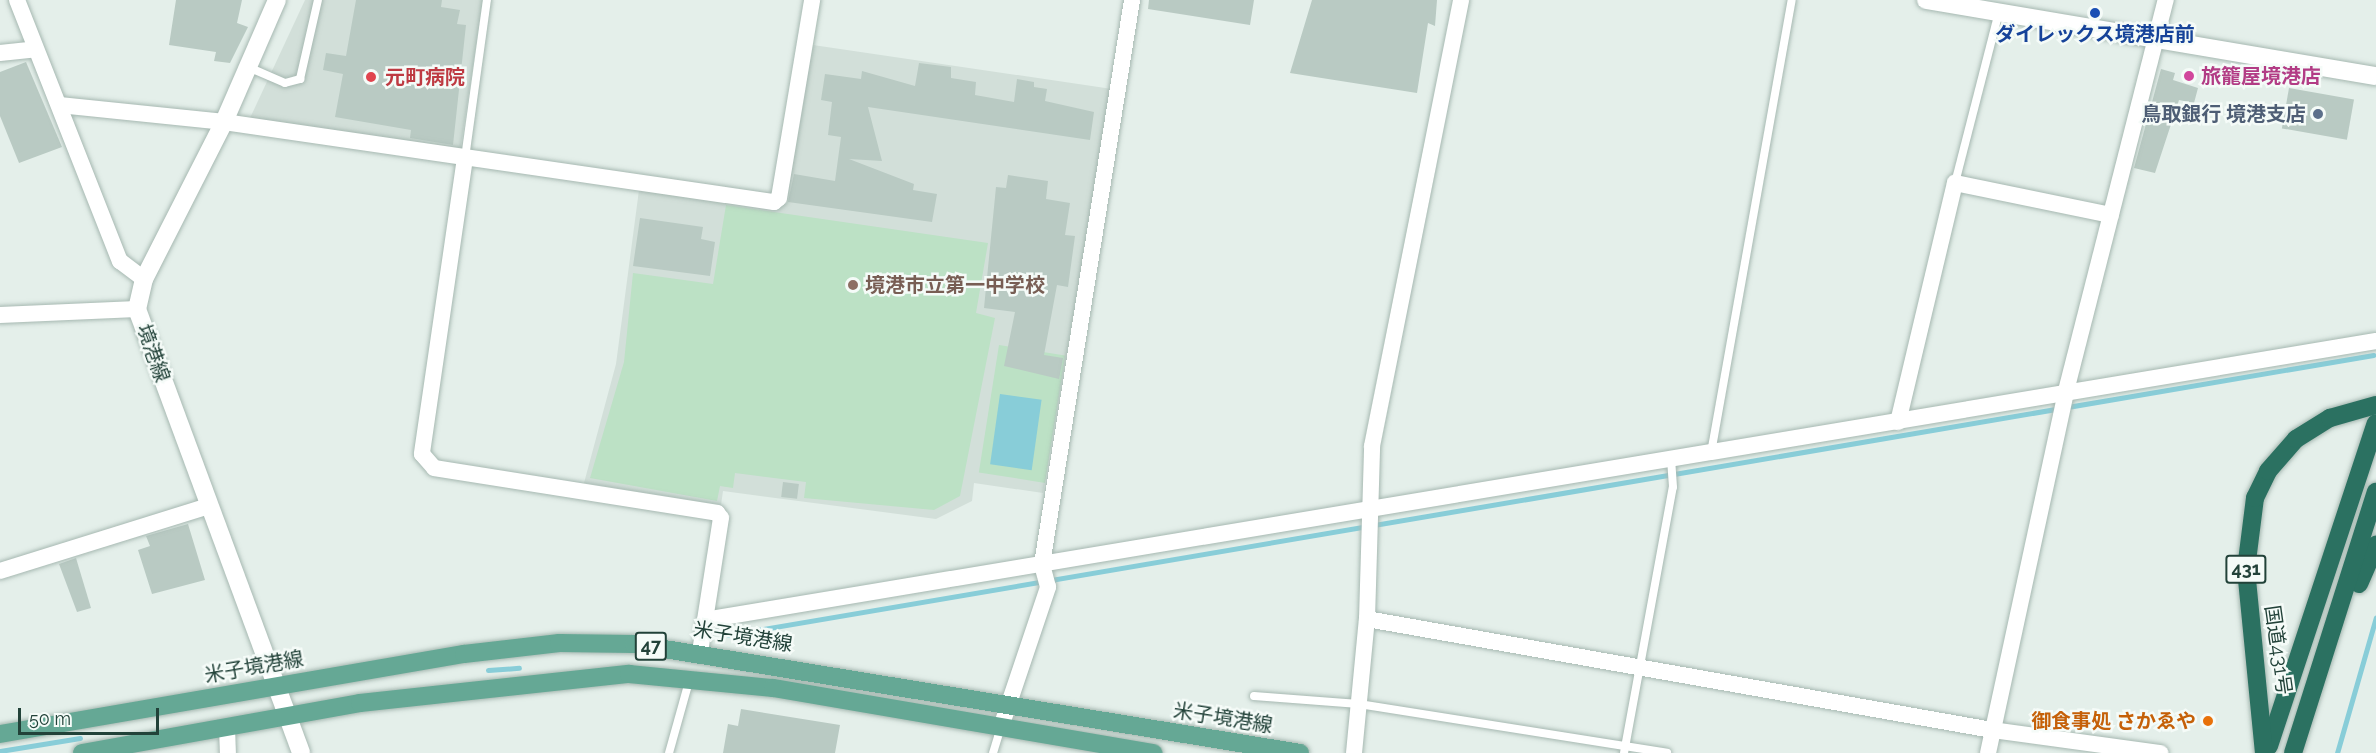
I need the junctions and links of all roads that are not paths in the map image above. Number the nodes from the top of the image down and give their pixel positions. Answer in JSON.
{"nodes":[{"id":1,"x":17,"y":0,"type":"edge"},
{"id":2,"x":277,"y":0,"type":"edge"},
{"id":3,"x":318,"y":0,"type":"edge"},
{"id":4,"x":487,"y":0,"type":"edge"},
{"id":5,"x":812,"y":0,"type":"edge"},
{"id":6,"x":1132,"y":0,"type":"edge"},
{"id":7,"x":1461,"y":0,"type":"edge"},
{"id":8,"x":1792,"y":0,"type":"edge"},
{"id":9,"x":1926,"y":0,"type":"edge"},
{"id":10,"x":2166,"y":0,"type":"edge"},
{"id":11,"x":1999,"y":11,"type":"junction"},
{"id":12,"x":2156,"y":35,"type":"junction"},
{"id":13,"x":36,"y":49,"type":"junction"},
{"id":14,"x":0,"y":53,"type":"edge"},
{"id":15,"x":248,"y":67,"type":"junction"},
{"id":16,"x":2374,"y":77,"type":"edge"},
{"id":17,"x":60,"y":105,"type":"junction"},
{"id":18,"x":224,"y":123,"type":"junction"},
{"id":19,"x":465,"y":158,"type":"junction"},
{"id":20,"x":1955,"y":183,"type":"junction"},
{"id":21,"x":2111,"y":215,"type":"junction"},
{"id":22,"x":144,"y":279,"type":"junction"},
{"id":23,"x":136,"y":309,"type":"junction"},
{"id":24,"x":0,"y":315,"type":"edge"},
{"id":25,"x":2376,"y":341,"type":"edge"},
{"id":26,"x":2066,"y":391,"type":"junction"},
{"id":27,"x":2376,"y":405,"type":"edge"},
{"id":28,"x":1898,"y":422,"type":"junction"},
{"id":29,"x":2376,"y":423,"type":"edge"},
{"id":30,"x":1711,"y":453,"type":"junction"},
{"id":31,"x":1671,"y":460,"type":"junction"},
{"id":32,"x":2376,"y":492,"type":"edge"},
{"id":33,"x":209,"y":506,"type":"junction"},
{"id":34,"x":1366,"y":511,"type":"junction"},
{"id":35,"x":2376,"y":545,"type":"edge"},
{"id":36,"x":1042,"y":564,"type":"junction"},
{"id":37,"x":0,"y":571,"type":"edge"},
{"id":38,"x":1367,"y":619,"type":"junction"},
{"id":39,"x":705,"y":620,"type":"junction"},
{"id":40,"x":700,"y":652,"type":"junction"},
{"id":41,"x":1643,"y":668,"type":"junction"},
{"id":42,"x":690,"y":677,"type":"junction"},
{"id":43,"x":278,"y":685,"type":"junction"},
{"id":44,"x":1254,"y":696,"type":"dead end"},
{"id":45,"x":1359,"y":704,"type":"junction"},
{"id":46,"x":1010,"y":705,"type":"junction"},
{"id":47,"x":289,"y":716,"type":"junction"},
{"id":48,"x":227,"y":727,"type":"junction"},
{"id":49,"x":1001,"y":727,"type":"junction"},
{"id":50,"x":2301,"y":727,"type":"junction"},
{"id":51,"x":1992,"y":730,"type":"junction"},
{"id":52,"x":0,"y":734,"type":"edge"},
{"id":53,"x":1624,"y":749,"type":"edge"},
{"id":54,"x":1147,"y":752,"type":"edge"},
{"id":55,"x":82,"y":753,"type":"edge"},
{"id":56,"x":228,"y":753,"type":"edge"},
{"id":57,"x":301,"y":753,"type":"edge"},
{"id":58,"x":669,"y":753,"type":"edge"},
{"id":59,"x":993,"y":753,"type":"edge"},
{"id":60,"x":1300,"y":753,"type":"edge"},
{"id":61,"x":1354,"y":753,"type":"edge"},
{"id":62,"x":1667,"y":753,"type":"edge"},
{"id":63,"x":1988,"y":753,"type":"edge"},
{"id":64,"x":2160,"y":753,"type":"edge"},
{"id":65,"x":2265,"y":753,"type":"edge"},
{"id":66,"x":2293,"y":753,"type":"edge"}],
"edges":[{"from":1,"to":13,"type":"street"},
{"from":2,"to":15,"type":"main road","name":"境港線"},
{"from":3,"to":15,"type":"lane"},
{"from":4,"to":19,"type":"lane"},
{"from":5,"to":19,"type":"street"},
{"from":6,"to":36,"type":"street"},
{"from":7,"to":34,"type":"street"},
{"from":8,"to":30,"type":"lane"},
{"from":9,"to":11,"type":"main road"},
{"from":10,"to":12,"type":"street"},
{"from":11,"to":12,"type":"main road"},
{"from":11,"to":20,"type":"lane"},
{"from":12,"to":16,"type":"main road"},
{"from":12,"to":21,"type":"street"},
{"from":13,"to":14,"type":"street"},
{"from":13,"to":17,"type":"street"},
{"from":15,"to":18,"type":"main road","name":"境港線"},
{"from":17,"to":18,"type":"street"},
{"from":17,"to":22,"type":"street"},
{"from":18,"to":19,"type":"street"},
{"from":18,"to":22,"type":"main road","name":"境港線"},
{"from":19,"to":39,"type":"street"},
{"from":20,"to":21,"type":"street"},
{"from":20,"to":28,"type":"street"},
{"from":21,"to":26,"type":"street"},
{"from":22,"to":23,"type":"main road","name":"境港線"},
{"from":23,"to":24,"type":"street"},
{"from":23,"to":33,"type":"main road","name":"境港線"},
{"from":25,"to":26,"type":"street"},
{"from":26,"to":28,"type":"street"},
{"from":26,"to":51,"type":"street"},
{"from":27,"to":65,"type":"highway","name":"国道431号","number":"431"},
{"from":28,"to":30,"type":"street"},
{"from":29,"to":65,"type":"highway","name":"国道431号","number":"431"},
{"from":30,"to":31,"type":"street"},
{"from":31,"to":34,"type":"street"},
{"from":31,"to":41,"type":"lane"},
{"from":32,"to":50,"type":"highway","name":"国道431号"},
{"from":33,"to":37,"type":"street"},
{"from":33,"to":43,"type":"main road","name":"境港線"},
{"from":34,"to":36,"type":"street"},
{"from":34,"to":38,"type":"street"},
{"from":35,"to":50,"type":"highway","name":"国道431号"},
{"from":36,"to":39,"type":"street"},
{"from":36,"to":46,"type":"street"},
{"from":38,"to":41,"type":"street"},
{"from":38,"to":45,"type":"street"},
{"from":39,"to":40,"type":"street"},
{"from":40,"to":43,"type":"main road","name":"米子境港線","number":"47"},
{"from":40,"to":46,"type":"main road","name":"米子境港線","number":"47"},
{"from":41,"to":51,"type":"street"},
{"from":41,"to":53,"type":"lane"},
{"from":42,"to":47,"type":"main road","number":"47"},
{"from":42,"to":49,"type":"main road","number":"47"},
{"from":42,"to":58,"type":"lane"},
{"from":43,"to":47,"type":"main road","name":"境港線"},
{"from":43,"to":52,"type":"main road","name":"米子境港線","number":"47"},
{"from":44,"to":45,"type":"lane"},
{"from":45,"to":53,"type":"lane"},
{"from":45,"to":61,"type":"street"},
{"from":46,"to":49,"type":"street"},
{"from":46,"to":60,"type":"main road","name":"米子境港線","number":"47"},
{"from":47,"to":48,"type":"main road","number":"47"},
{"from":47,"to":57,"type":"main road","name":"境港線"},
{"from":48,"to":55,"type":"main road","number":"47"},
{"from":48,"to":56,"type":"street"},
{"from":49,"to":54,"type":"main road","number":"47"},
{"from":49,"to":59,"type":"lane"},
{"from":50,"to":66,"type":"highway","name":"国道431号"},
{"from":51,"to":63,"type":"street"},
{"from":51,"to":64,"type":"street"},
{"from":53,"to":62,"type":"lane"}]}
